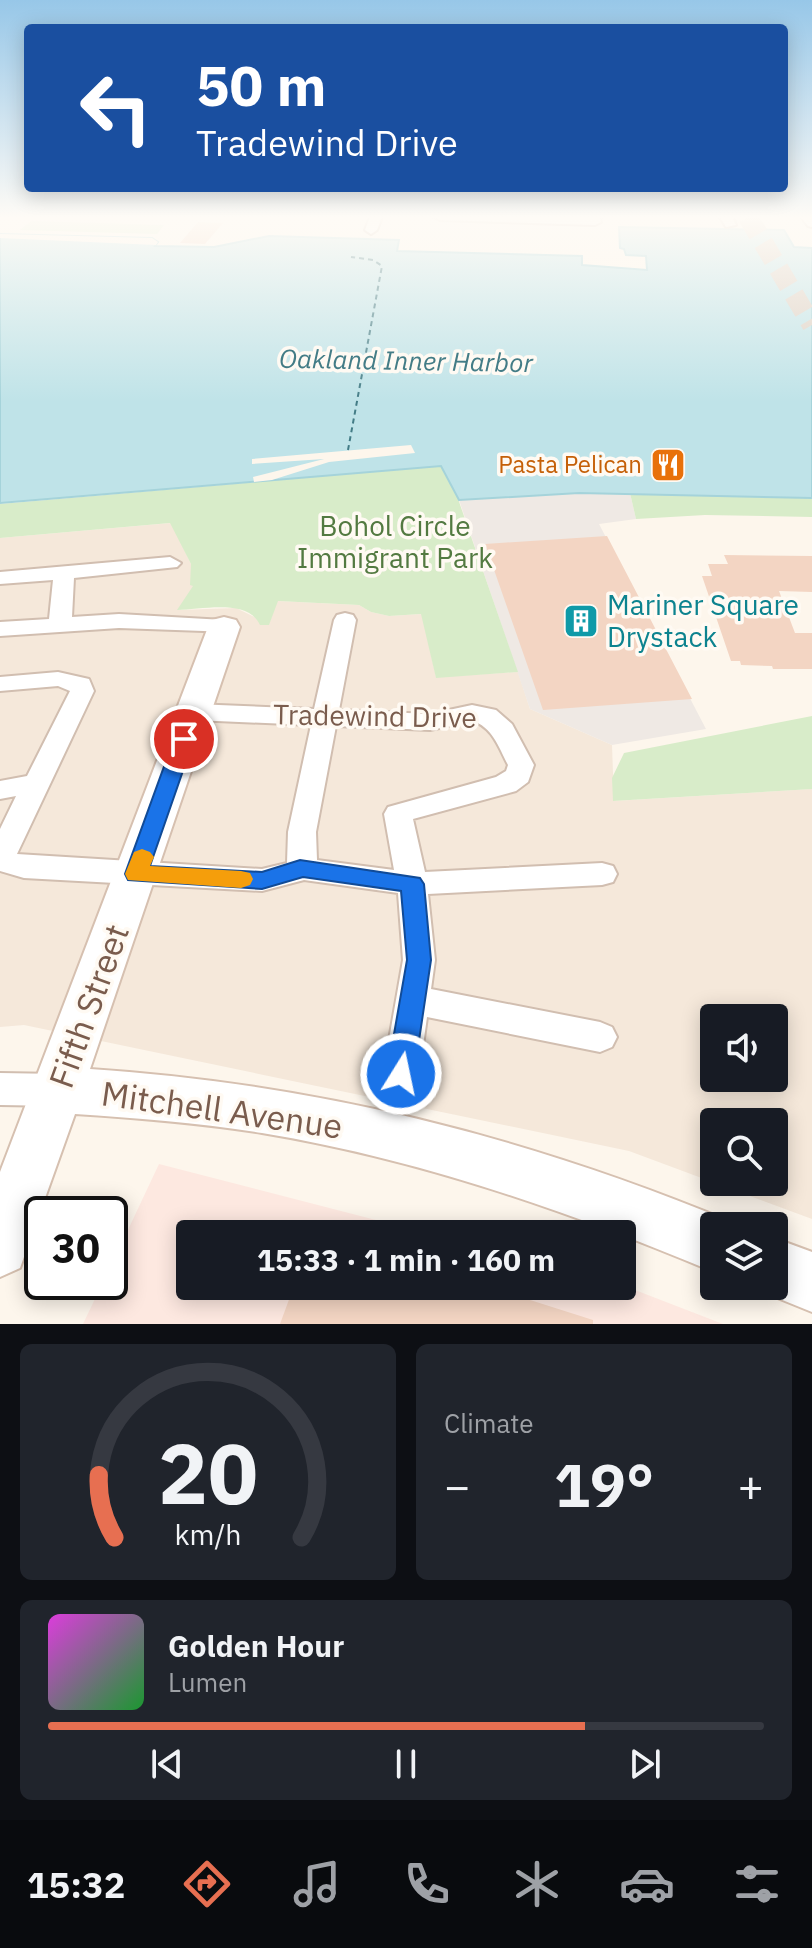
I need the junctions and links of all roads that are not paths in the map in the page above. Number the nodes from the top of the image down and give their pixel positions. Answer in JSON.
{"nodes":[{"id":1,"x":170,"y":563,"type":"dead end"},
{"id":2,"x":64,"y":572,"type":"junction"},
{"id":3,"x":0,"y":578,"type":"edge"},
{"id":4,"x":345,"y":620,"type":"dead end"},
{"id":5,"x":60,"y":624,"type":"junction"},
{"id":6,"x":224,"y":627,"type":"joint"},
{"id":7,"x":0,"y":629,"type":"edge"},
{"id":8,"x":0,"y":684,"type":"edge"},
{"id":9,"x":194,"y":712,"type":"junction"},
{"id":10,"x":324,"y":718,"type":"junction"},
{"id":11,"x":37,"y":783,"type":"junction"},
{"id":12,"x":0,"y":790,"type":"edge"},
{"id":13,"x":300,"y":869,"type":"junction"},
{"id":14,"x":136,"y":874,"type":"junction"},
{"id":15,"x":602,"y":874,"type":"dead end"},
{"id":16,"x":412,"y":884,"type":"junction"},
{"id":17,"x":414,"y":1000,"type":"junction"},
{"id":18,"x":600,"y":1037,"type":"dead end"},
{"id":19,"x":401,"y":1074,"type":"dead end"},
{"id":20,"x":0,"y":1089,"type":"edge"},
{"id":21,"x":59,"y":1090,"type":"junction"},
{"id":22,"x":700,"y":1238,"type":"edge"},
{"id":23,"x":0,"y":1248,"type":"edge"},
{"id":24,"x":788,"y":1273,"type":"edge"},
{"id":25,"x":812,"y":1282,"type":"edge"}],
"edges":[{"from":1,"to":2,"type":"street"},
{"from":2,"to":3,"type":"street"},
{"from":2,"to":5,"type":"street"},
{"from":4,"to":10,"type":"street"},
{"from":5,"to":6,"type":"street"},
{"from":5,"to":7,"type":"street"},
{"from":6,"to":9,"type":"street","name":"Fifth Street"},
{"from":8,"to":11,"type":"street"},
{"from":9,"to":10,"type":"street","name":"Tradewind Drive"},
{"from":9,"to":14,"type":"street","name":"Fifth Street"},
{"from":10,"to":13,"type":"street"},
{"from":10,"to":16,"type":"street","name":"Tradewind Drive"},
{"from":11,"to":12,"type":"street"},
{"from":11,"to":14,"type":"street"},
{"from":13,"to":14,"type":"street"},
{"from":13,"to":16,"type":"street"},
{"from":14,"to":21,"type":"street","name":"Fifth Street"},
{"from":15,"to":16,"type":"street"},
{"from":16,"to":17,"type":"street"},
{"from":17,"to":18,"type":"street"},
{"from":17,"to":19,"type":"street"},
{"from":20,"to":21,"type":"street","name":"Mitchell Avenue"},
{"from":21,"to":22,"type":"street","name":"Mitchell Avenue"},
{"from":21,"to":23,"type":"street","name":"Fifth Street"},
{"from":24,"to":25,"type":"street"}]}
